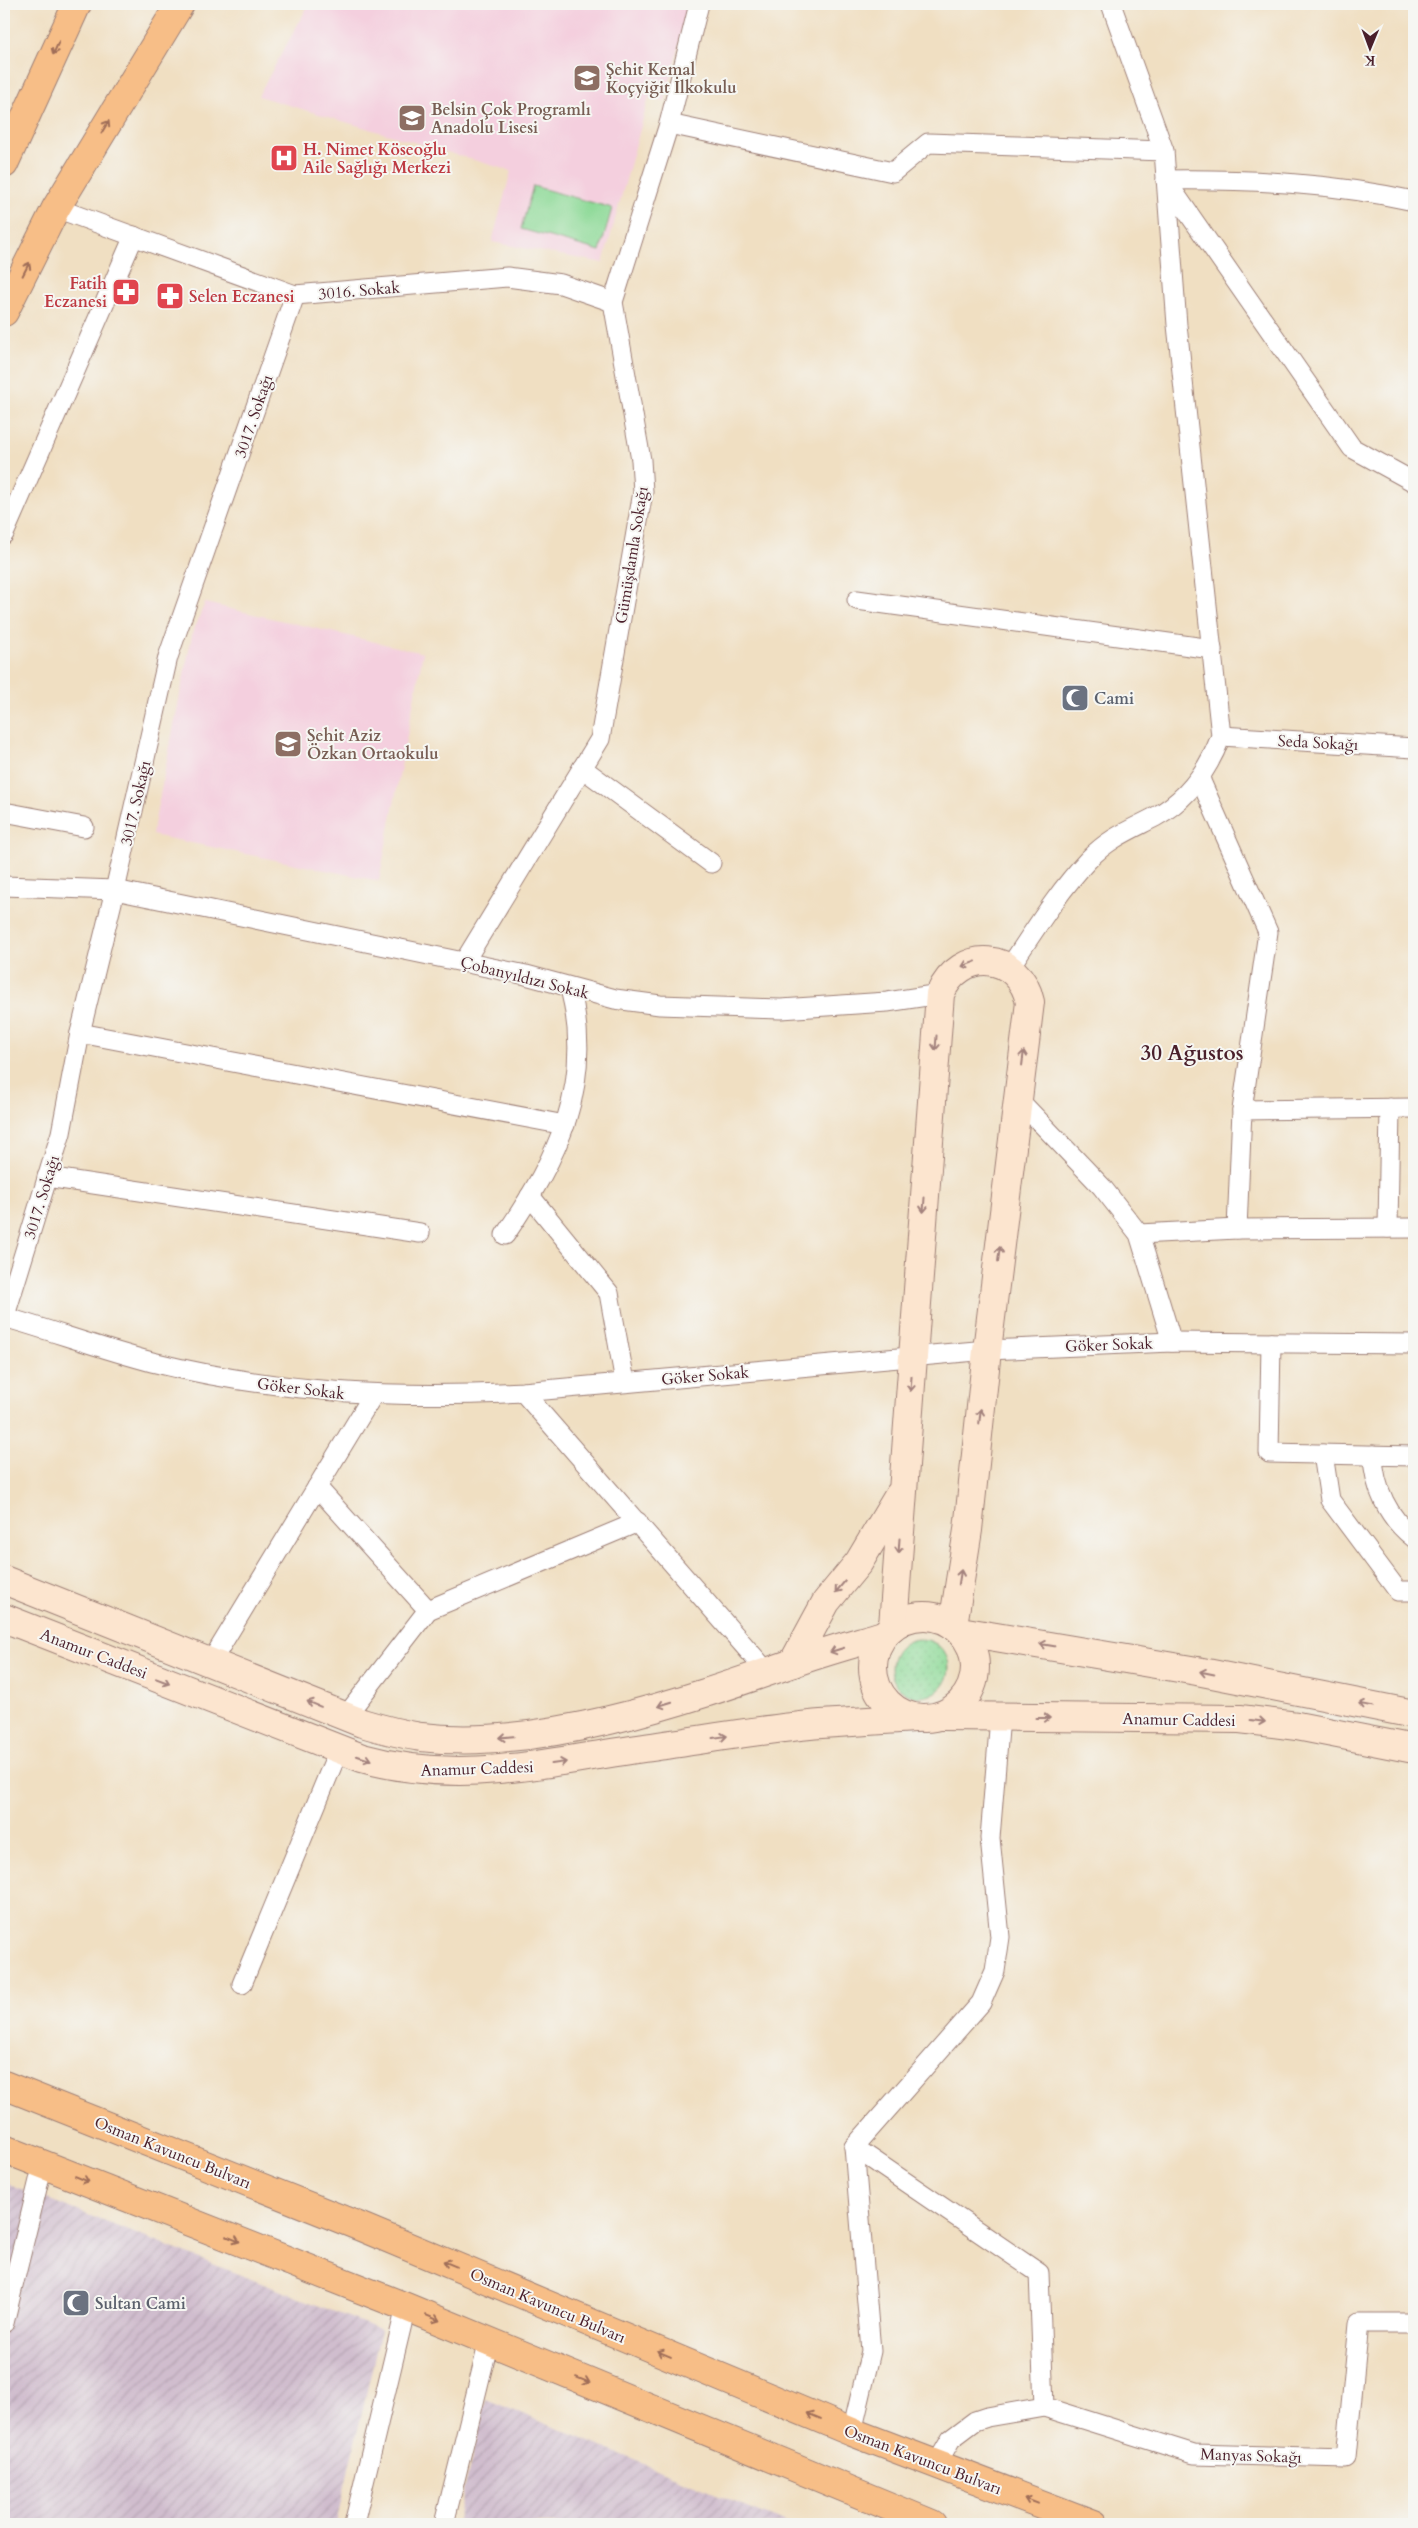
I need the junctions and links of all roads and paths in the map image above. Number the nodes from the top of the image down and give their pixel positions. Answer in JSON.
{"nodes":[{"id":1,"x":77,"y":4,"type":"edge"},
{"id":2,"x":180,"y":4,"type":"edge"},
{"id":3,"x":700,"y":4,"type":"edge"},
{"id":4,"x":1111,"y":4,"type":"edge"},
{"id":5,"x":669,"y":124,"type":"junction"},
{"id":6,"x":1164,"y":151,"type":"junction"},
{"id":7,"x":4,"y":164,"type":"edge"},
{"id":8,"x":1166,"y":180,"type":"junction"},
{"id":9,"x":1414,"y":201,"type":"edge"},
{"id":10,"x":56,"y":208,"type":"junction"},
{"id":11,"x":134,"y":236,"type":"junction"},
{"id":12,"x":295,"y":295,"type":"junction"},
{"id":13,"x":613,"y":302,"type":"junction"},
{"id":14,"x":4,"y":312,"type":"edge"},
{"id":15,"x":1414,"y":482,"type":"edge"},
{"id":16,"x":4,"y":534,"type":"edge"},
{"id":17,"x":857,"y":600,"type":"dead end"},
{"id":18,"x":1212,"y":649,"type":"junction"},
{"id":19,"x":1221,"y":736,"type":"junction"},
{"id":20,"x":1414,"y":748,"type":"edge"},
{"id":21,"x":582,"y":768,"type":"junction"},
{"id":22,"x":1200,"y":778,"type":"junction"},
{"id":23,"x":4,"y":812,"type":"edge"},
{"id":24,"x":84,"y":827,"type":"dead end"},
{"id":25,"x":711,"y":863,"type":"dead end"},
{"id":26,"x":4,"y":886,"type":"edge"},
{"id":27,"x":115,"y":890,"type":"junction"},
{"id":28,"x":464,"y":962,"type":"junction"},
{"id":29,"x":1009,"y":968,"type":"junction"},
{"id":30,"x":570,"y":988,"type":"junction"},
{"id":31,"x":940,"y":994,"type":"junction"},
{"id":32,"x":80,"y":1033,"type":"junction"},
{"id":33,"x":1018,"y":1100,"type":"junction"},
{"id":34,"x":1390,"y":1108,"type":"junction"},
{"id":35,"x":1414,"y":1108,"type":"edge"},
{"id":36,"x":1242,"y":1110,"type":"junction"},
{"id":37,"x":565,"y":1125,"type":"junction"},
{"id":38,"x":48,"y":1177,"type":"junction"},
{"id":39,"x":530,"y":1196,"type":"junction"},
{"id":40,"x":1388,"y":1228,"type":"junction"},
{"id":41,"x":1414,"y":1228,"type":"edge"},
{"id":42,"x":1237,"y":1229,"type":"junction"},
{"id":43,"x":420,"y":1233,"type":"dead end"},
{"id":44,"x":1139,"y":1234,"type":"junction"},
{"id":45,"x":505,"y":1235,"type":"dead end"},
{"id":46,"x":4,"y":1318,"type":"edge"},
{"id":47,"x":1172,"y":1342,"type":"junction"},
{"id":48,"x":1271,"y":1343,"type":"junction"},
{"id":49,"x":1414,"y":1344,"type":"edge"},
{"id":50,"x":987,"y":1350,"type":"junction"},
{"id":51,"x":913,"y":1356,"type":"junction"},
{"id":52,"x":625,"y":1382,"type":"junction"},
{"id":53,"x":523,"y":1392,"type":"junction"},
{"id":54,"x":373,"y":1395,"type":"junction"},
{"id":55,"x":1323,"y":1454,"type":"junction"},
{"id":56,"x":1373,"y":1455,"type":"junction"},
{"id":57,"x":1414,"y":1456,"type":"edge"},
{"id":58,"x":317,"y":1487,"type":"junction"},
{"id":59,"x":904,"y":1487,"type":"junction"},
{"id":60,"x":638,"y":1522,"type":"junction"},
{"id":61,"x":1414,"y":1538,"type":"edge"},
{"id":62,"x":4,"y":1580,"type":"edge"},
{"id":63,"x":1414,"y":1591,"type":"edge"},
{"id":64,"x":428,"y":1610,"type":"junction"},
{"id":65,"x":4,"y":1618,"type":"edge"},
{"id":66,"x":956,"y":1628,"type":"junction"},
{"id":67,"x":888,"y":1631,"type":"junction"},
{"id":68,"x":211,"y":1662,"type":"junction"},
{"id":69,"x":793,"y":1663,"type":"junction"},
{"id":70,"x":768,"y":1673,"type":"junction"},
{"id":71,"x":1414,"y":1714,"type":"edge"},
{"id":72,"x":346,"y":1716,"type":"junction"},
{"id":73,"x":942,"y":1716,"type":"junction"},
{"id":74,"x":1000,"y":1717,"type":"junction"},
{"id":75,"x":915,"y":1718,"type":"junction"},
{"id":76,"x":339,"y":1749,"type":"junction"},
{"id":77,"x":1414,"y":1749,"type":"edge"},
{"id":78,"x":242,"y":1984,"type":"dead end"},
{"id":79,"x":4,"y":2085,"type":"edge"},
{"id":80,"x":854,"y":2147,"type":"junction"},
{"id":81,"x":4,"y":2149,"type":"edge"},
{"id":82,"x":43,"y":2164,"type":"junction"},
{"id":83,"x":406,"y":2307,"type":"junction"},
{"id":84,"x":4,"y":2323,"type":"edge"},
{"id":85,"x":1414,"y":2323,"type":"edge"},
{"id":86,"x":489,"y":2341,"type":"junction"},
{"id":87,"x":1044,"y":2407,"type":"junction"},
{"id":88,"x":852,"y":2432,"type":"junction"},
{"id":89,"x":936,"y":2465,"type":"junction"},
{"id":90,"x":354,"y":2524,"type":"edge"},
{"id":91,"x":444,"y":2524,"type":"edge"},
{"id":92,"x":932,"y":2524,"type":"edge"},
{"id":93,"x":1092,"y":2524,"type":"edge"}],
"edges":[{"from":1,"to":7,"type":"main road","one_way":true},
{"from":10,"to":2,"type":"main road","one_way":true},
{"from":3,"to":5,"type":"street","name":"Gümüşdamla Sokağı"},
{"from":4,"to":6,"type":"street"},
{"from":5,"to":6,"type":"street"},
{"from":5,"to":13,"type":"street","name":"Gümüşdamla Sokağı"},
{"from":6,"to":8,"type":"street"},
{"from":8,"to":9,"type":"street"},
{"from":8,"to":15,"type":"street"},
{"from":8,"to":18,"type":"street"},
{"from":10,"to":11,"type":"street","name":"3016. Sokak"},
{"from":14,"to":10,"type":"main road","one_way":true},
{"from":11,"to":12,"type":"street","name":"3016. Sokak"},
{"from":11,"to":16,"type":"street"},
{"from":12,"to":13,"type":"street","name":"3016. Sokak"},
{"from":12,"to":27,"type":"street","name":"3017. Sokağı"},
{"from":13,"to":21,"type":"street","name":"Gümüşdamla Sokağı"},
{"from":17,"to":18,"type":"street"},
{"from":18,"to":19,"type":"street"},
{"from":19,"to":20,"type":"street","name":"Seda Sokağı"},
{"from":19,"to":22,"type":"street"},
{"from":21,"to":25,"type":"street"},
{"from":21,"to":28,"type":"street","name":"Gümüşdamla Sokağı"},
{"from":22,"to":29,"type":"street"},
{"from":22,"to":36,"type":"street"},
{"from":23,"to":24,"type":"street"},
{"from":26,"to":27,"type":"street","name":"Çobanyıldızı Sokak"},
{"from":27,"to":28,"type":"street","name":"Çobanyıldızı Sokak"},
{"from":27,"to":32,"type":"street","name":"3017. Sokağı"},
{"from":28,"to":30,"type":"street","name":"Çobanyıldızı Sokak"},
{"from":29,"to":31,"type":"street","one_way":true},
{"from":33,"to":29,"type":"street","one_way":true},
{"from":30,"to":31,"type":"street","name":"Çobanyıldızı Sokak"},
{"from":30,"to":37,"type":"street"},
{"from":31,"to":51,"type":"street","one_way":true},
{"from":32,"to":37,"type":"street"},
{"from":32,"to":38,"type":"street","name":"3017. Sokağı"},
{"from":33,"to":44,"type":"street"},
{"from":50,"to":33,"type":"street","one_way":true},
{"from":34,"to":35,"type":"street"},
{"from":34,"to":36,"type":"street"},
{"from":34,"to":40,"type":"street"},
{"from":36,"to":42,"type":"street"},
{"from":37,"to":39,"type":"street"},
{"from":38,"to":43,"type":"street"},
{"from":38,"to":46,"type":"street","name":"3017. Sokağı"},
{"from":39,"to":45,"type":"street"},
{"from":39,"to":52,"type":"street"},
{"from":40,"to":41,"type":"street"},
{"from":40,"to":42,"type":"street"},
{"from":42,"to":44,"type":"street"},
{"from":44,"to":47,"type":"street"},
{"from":46,"to":54,"type":"street","name":"Göker Sokak"},
{"from":47,"to":48,"type":"street","name":"Göker Sokak"},
{"from":47,"to":50,"type":"street","name":"Göker Sokak"},
{"from":48,"to":49,"type":"street","name":"Göker Sokak"},
{"from":48,"to":55,"type":"street"},
{"from":50,"to":51,"type":"street","name":"Göker Sokak"},
{"from":66,"to":50,"type":"street","one_way":true},
{"from":51,"to":52,"type":"street","name":"Göker Sokak"},
{"from":51,"to":59,"type":"street","one_way":true},
{"from":52,"to":53,"type":"street","name":"Göker Sokak"},
{"from":53,"to":54,"type":"street","name":"Göker Sokak"},
{"from":53,"to":60,"type":"street"},
{"from":54,"to":58,"type":"street"},
{"from":55,"to":56,"type":"street"},
{"from":55,"to":63,"type":"street"},
{"from":56,"to":57,"type":"street"},
{"from":56,"to":61,"type":"street"},
{"from":58,"to":64,"type":"street"},
{"from":58,"to":68,"type":"street"},
{"from":59,"to":67,"type":"street","one_way":true},
{"from":59,"to":69,"type":"street","one_way":true},
{"from":60,"to":64,"type":"street"},
{"from":60,"to":70,"type":"street"},
{"from":62,"to":68,"type":"street","name":"Anamur Caddesi"},
{"from":64,"to":72,"type":"street"},
{"from":65,"to":76,"type":"street","name":"Anamur Caddesi","one_way":true},
{"from":66,"to":67,"type":"street"},
{"from":71,"to":66,"type":"street","one_way":true},
{"from":66,"to":73,"type":"street"},
{"from":67,"to":69,"type":"street","name":"Anamur Caddesi","one_way":true},
{"from":67,"to":75,"type":"street"},
{"from":72,"to":68,"type":"street","name":"Anamur Caddesi","one_way":true},
{"from":69,"to":70,"type":"street","name":"Anamur Caddesi"},
{"from":70,"to":72,"type":"street","name":"Anamur Caddesi","one_way":true},
{"from":73,"to":74,"type":"street","name":"Anamur Caddesi"},
{"from":73,"to":75,"type":"street"},
{"from":74,"to":77,"type":"street","name":"Anamur Caddesi","one_way":true},
{"from":74,"to":80,"type":"street"},
{"from":76,"to":75,"type":"street","name":"Anamur Caddesi","one_way":true},
{"from":76,"to":78,"type":"street"},
{"from":88,"to":79,"type":"main road","name":"Osman Kavuncu Bulvarı","one_way":true},
{"from":80,"to":87,"type":"street"},
{"from":80,"to":88,"type":"street"},
{"from":81,"to":82,"type":"main road"},
{"from":82,"to":83,"type":"main road","one_way":true},
{"from":82,"to":84,"type":"street"},
{"from":83,"to":86,"type":"main road","one_way":true},
{"from":83,"to":90,"type":"street"},
{"from":85,"to":87,"type":"street","name":"Manyas Sokağı"},
{"from":86,"to":91,"type":"street"},
{"from":86,"to":92,"type":"main road","one_way":true},
{"from":87,"to":89,"type":"street","name":"Manyas Sokağı"},
{"from":88,"to":89,"type":"main road","name":"Osman Kavuncu Bulvarı"},
{"from":93,"to":89,"type":"main road","name":"Osman Kavuncu Bulvarı","one_way":true}]}
